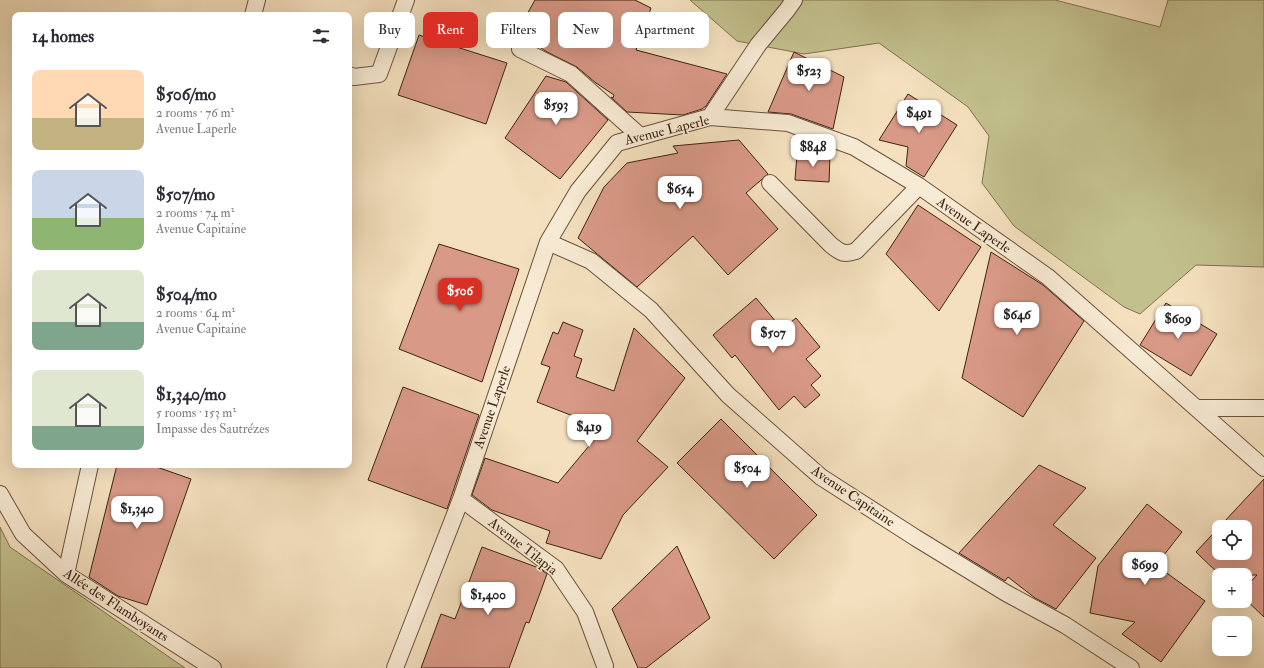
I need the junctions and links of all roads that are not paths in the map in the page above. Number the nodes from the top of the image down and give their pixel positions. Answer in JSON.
{"nodes":[{"id":1,"x":257,"y":0,"type":"edge"},
{"id":2,"x":406,"y":0,"type":"edge"},
{"id":3,"x":794,"y":0,"type":"edge"},
{"id":4,"x":254,"y":12,"type":"edge"},
{"id":5,"x":520,"y":49,"type":"dead end"},
{"id":6,"x":352,"y":76,"type":"edge"},
{"id":7,"x":710,"y":117,"type":"junction"},
{"id":8,"x":640,"y":136,"type":"junction"},
{"id":9,"x":770,"y":183,"type":"dead end"},
{"id":10,"x":919,"y":186,"type":"junction"},
{"id":11,"x":548,"y":242,"type":"junction"},
{"id":12,"x":1198,"y":408,"type":"junction"},
{"id":13,"x":1264,"y":408,"type":"edge"},
{"id":14,"x":89,"y":468,"type":"edge"},
{"id":15,"x":1264,"y":468,"type":"edge"},
{"id":16,"x":0,"y":494,"type":"edge"},
{"id":17,"x":461,"y":499,"type":"junction"},
{"id":18,"x":66,"y":574,"type":"junction"},
{"id":19,"x":605,"y":666,"type":"dead end"},
{"id":20,"x":213,"y":668,"type":"edge"},
{"id":21,"x":395,"y":668,"type":"edge"},
{"id":22,"x":1131,"y":668,"type":"edge"}],
"edges":[{"from":1,"to":4,"type":"street"},
{"from":2,"to":6,"type":"street"},
{"from":3,"to":7,"type":"street"},
{"from":5,"to":8,"type":"street"},
{"from":7,"to":8,"type":"street","name":"Avenue Laperle"},
{"from":7,"to":10,"type":"street","name":"Avenue Laperle"},
{"from":8,"to":11,"type":"street","name":"Avenue Laperle"},
{"from":9,"to":10,"type":"street"},
{"from":10,"to":12,"type":"street","name":"Avenue Laperle"},
{"from":11,"to":17,"type":"street","name":"Avenue Laperle"},
{"from":11,"to":22,"type":"street","name":"Avenue Capitaine"},
{"from":12,"to":13,"type":"street"},
{"from":12,"to":15,"type":"street","name":"Avenue Laperle"},
{"from":14,"to":18,"type":"street"},
{"from":16,"to":18,"type":"street","name":"Allée des Flamboyants"},
{"from":17,"to":19,"type":"street","name":"Avenue Tilapia"},
{"from":17,"to":21,"type":"street","name":"Avenue Laperle"},
{"from":18,"to":20,"type":"street","name":"Allée des Flamboyants"}]}
